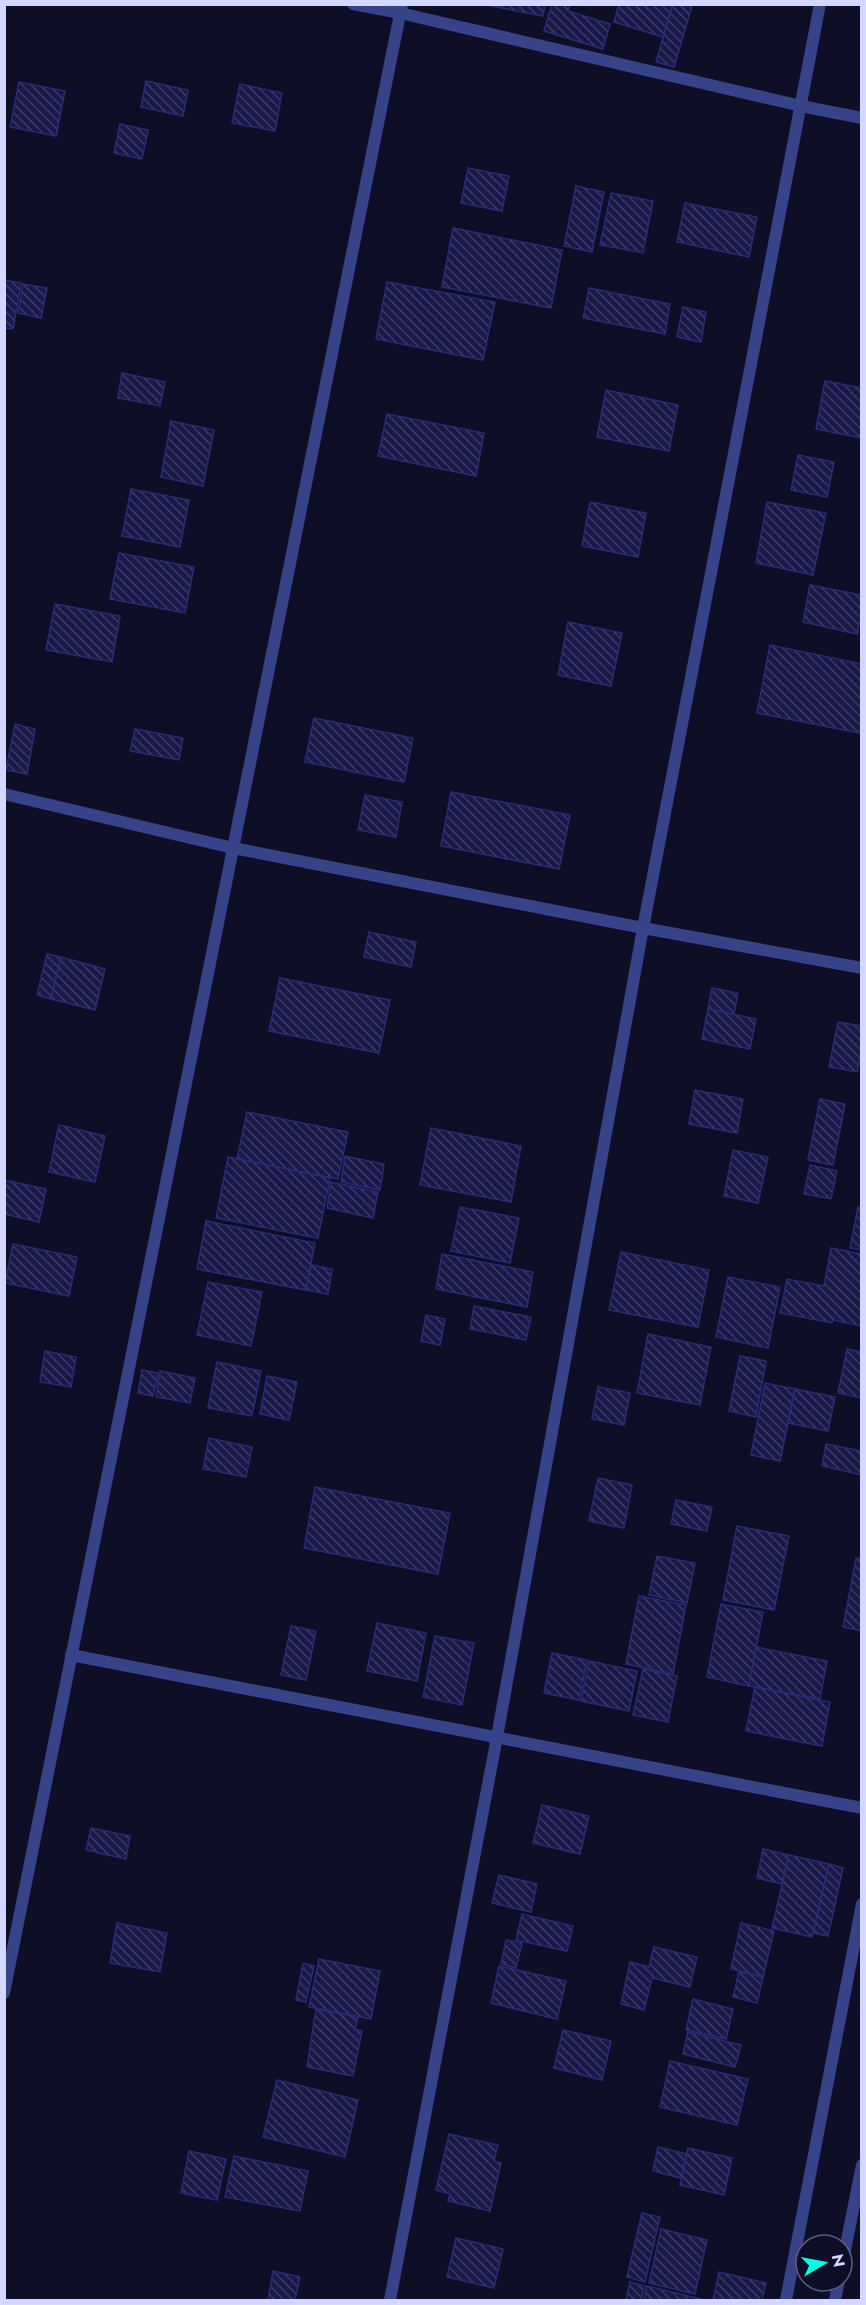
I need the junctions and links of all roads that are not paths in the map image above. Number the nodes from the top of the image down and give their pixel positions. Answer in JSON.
{"nodes":[{"id":1,"x":353,"y":4,"type":"edge"},
{"id":2,"x":820,"y":4,"type":"edge"},
{"id":3,"x":401,"y":9,"type":"edge"},
{"id":4,"x":801,"y":106,"type":"junction"},
{"id":5,"x":861,"y":118,"type":"edge"},
{"id":6,"x":4,"y":794,"type":"edge"},
{"id":7,"x":233,"y":848,"type":"junction"},
{"id":8,"x":643,"y":928,"type":"junction"},
{"id":9,"x":861,"y":968,"type":"edge"},
{"id":10,"x":71,"y":1655,"type":"junction"},
{"id":11,"x":497,"y":1737,"type":"junction"},
{"id":12,"x":861,"y":1808,"type":"edge"},
{"id":13,"x":861,"y":1904,"type":"edge"},
{"id":14,"x":4,"y":1993,"type":"edge"},
{"id":15,"x":861,"y":2165,"type":"edge"},
{"id":16,"x":848,"y":2233,"type":"edge"},
{"id":17,"x":390,"y":2301,"type":"edge"},
{"id":18,"x":786,"y":2301,"type":"edge"}],
"edges":[{"from":1,"to":3,"type":"street"},
{"from":2,"to":4,"type":"street"},
{"from":3,"to":4,"type":"street"},
{"from":3,"to":7,"type":"street"},
{"from":4,"to":5,"type":"street"},
{"from":4,"to":8,"type":"street"},
{"from":6,"to":7,"type":"street"},
{"from":7,"to":8,"type":"street"},
{"from":7,"to":10,"type":"street"},
{"from":8,"to":9,"type":"street"},
{"from":8,"to":11,"type":"street"},
{"from":10,"to":11,"type":"street"},
{"from":10,"to":14,"type":"street"},
{"from":11,"to":12,"type":"street"},
{"from":11,"to":17,"type":"street"},
{"from":13,"to":18,"type":"street"},
{"from":15,"to":16,"type":"street"}]}
